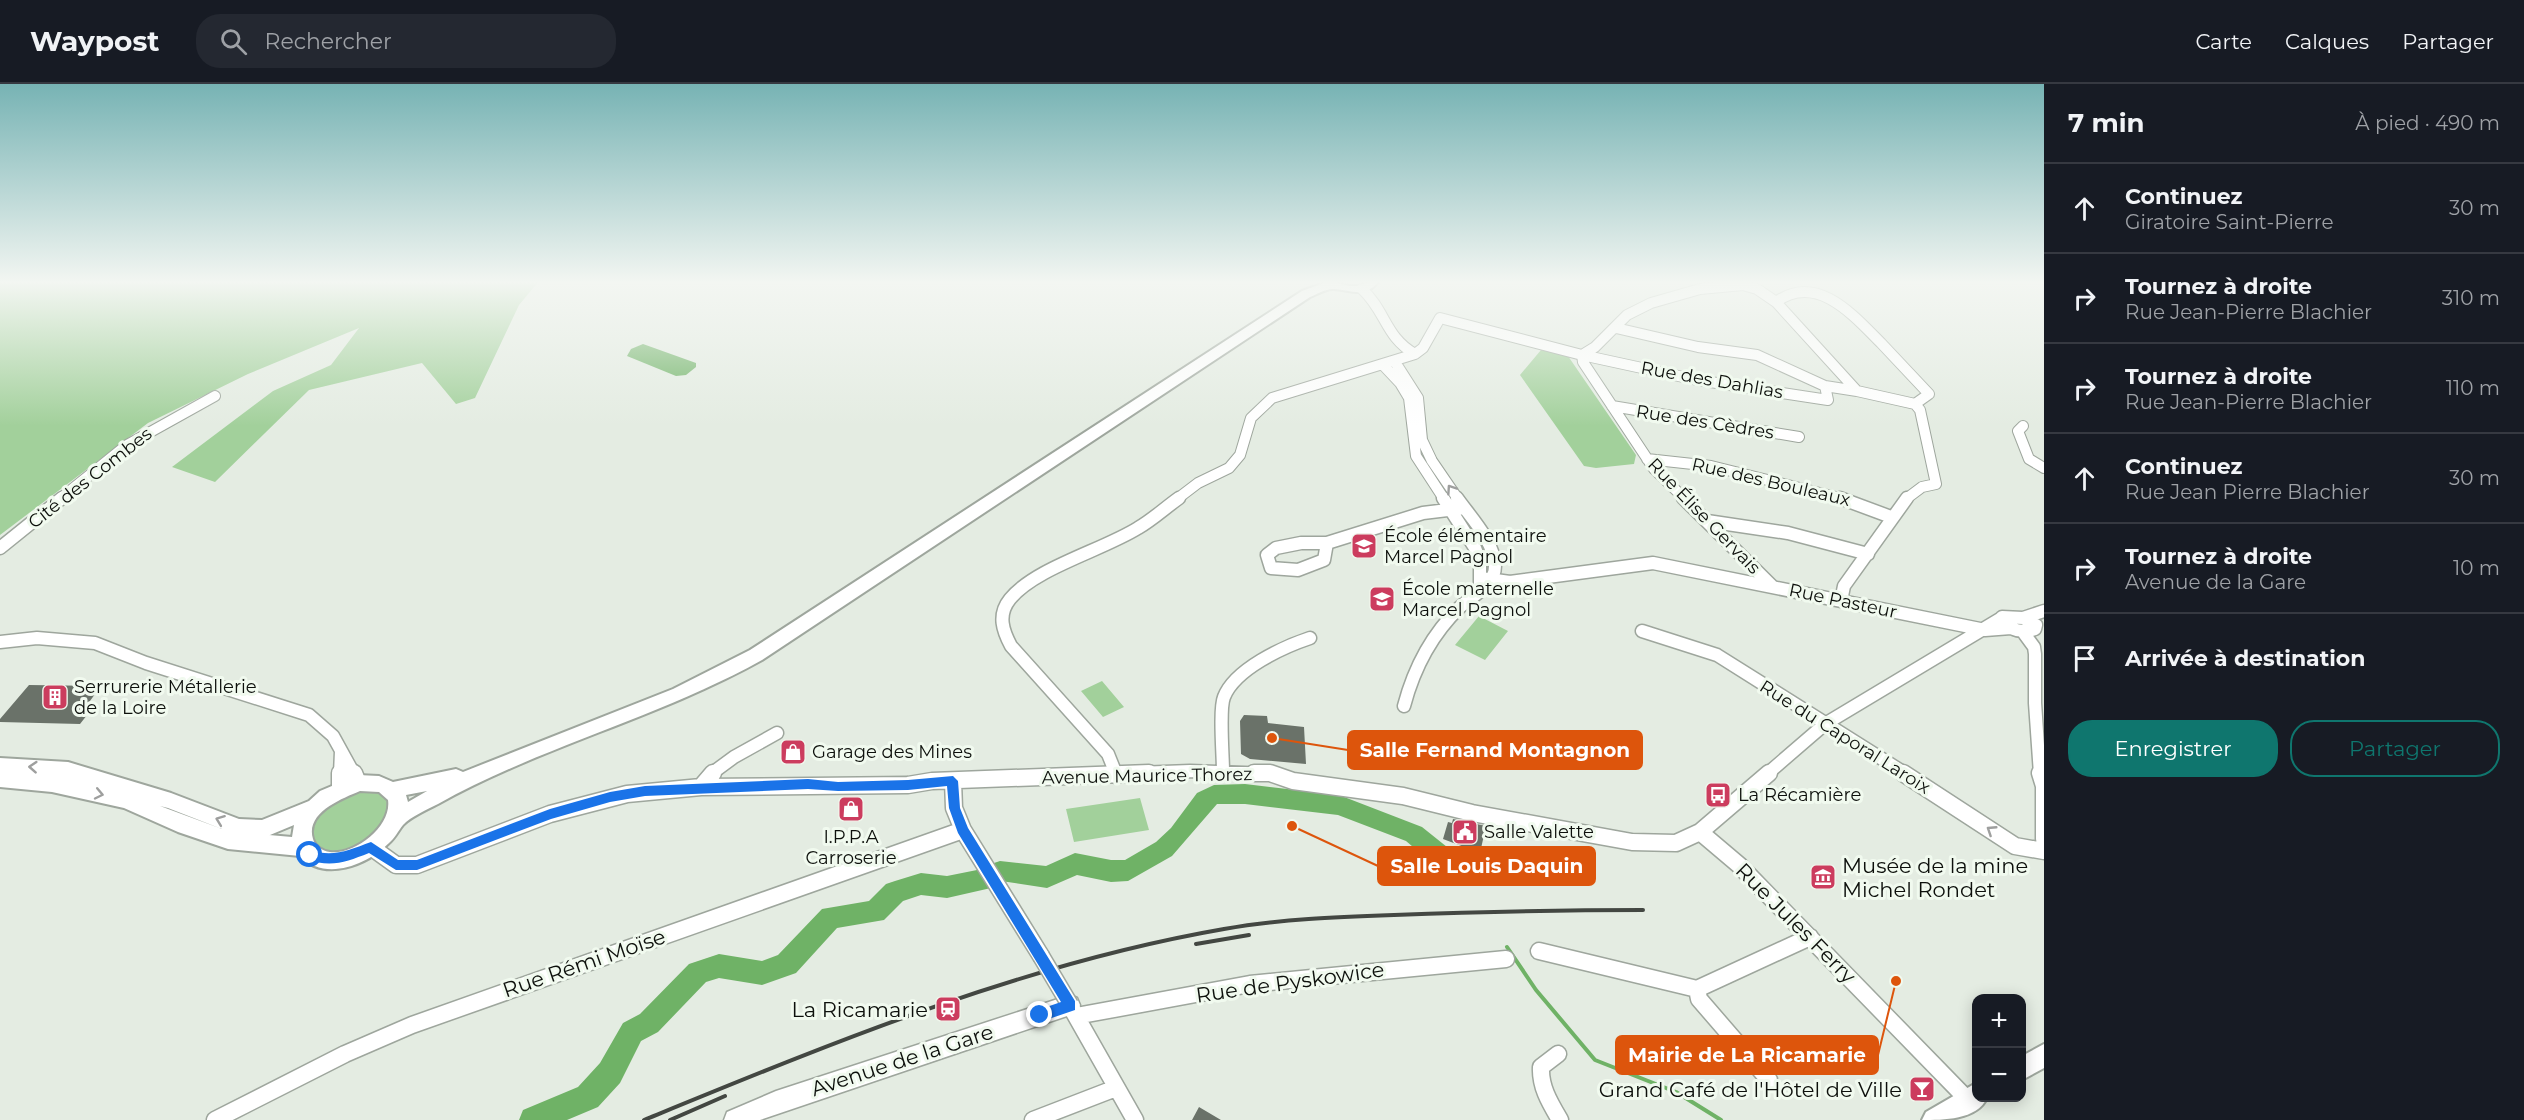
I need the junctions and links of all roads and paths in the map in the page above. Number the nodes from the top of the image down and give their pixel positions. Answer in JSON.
{"nodes":[{"id":1,"x":1252,"y":329,"type":"edge"},
{"id":2,"x":1387,"y":329,"type":"edge"},
{"id":3,"x":1434,"y":329,"type":"edge"},
{"id":4,"x":1484,"y":329,"type":"edge"},
{"id":5,"x":1615,"y":329,"type":"edge"},
{"id":6,"x":1622,"y":329,"type":"edge"},
{"id":7,"x":1801,"y":329,"type":"edge"},
{"id":8,"x":1867,"y":329,"type":"edge"},
{"id":9,"x":1415,"y":354,"type":"junction"},
{"id":10,"x":1582,"y":355,"type":"junction"},
{"id":11,"x":1389,"y":363,"type":"junction"},
{"id":12,"x":1825,"y":386,"type":"junction"},
{"id":13,"x":1857,"y":391,"type":"junction"},
{"id":14,"x":215,"y":396,"type":"dead end"},
{"id":15,"x":1915,"y":404,"type":"junction"},
{"id":16,"x":1612,"y":406,"type":"junction"},
{"id":17,"x":2023,"y":426,"type":"dead end"},
{"id":18,"x":1799,"y":437,"type":"dead end"},
{"id":19,"x":1647,"y":459,"type":"junction"},
{"id":20,"x":2044,"y":468,"type":"edge"},
{"id":21,"x":1464,"y":508,"type":"junction"},
{"id":22,"x":1450,"y":510,"type":"junction"},
{"id":23,"x":1891,"y":517,"type":"junction"},
{"id":24,"x":1707,"y":521,"type":"junction"},
{"id":25,"x":1328,"y":543,"type":"junction"},
{"id":26,"x":0,"y":548,"type":"edge"},
{"id":27,"x":1868,"y":554,"type":"junction"},
{"id":28,"x":1486,"y":579,"type":"junction"},
{"id":29,"x":1773,"y":587,"type":"junction"},
{"id":30,"x":1840,"y":601,"type":"junction"},
{"id":31,"x":2044,"y":611,"type":"edge"},
{"id":32,"x":1910,"y":615,"type":"junction"},
{"id":33,"x":2031,"y":626,"type":"edge"},
{"id":34,"x":1985,"y":630,"type":"junction"},
{"id":35,"x":1642,"y":631,"type":"dead end"},
{"id":36,"x":1310,"y":638,"type":"dead end"},
{"id":37,"x":1965,"y":640,"type":"junction"},
{"id":38,"x":0,"y":642,"type":"edge"},
{"id":39,"x":2039,"y":704,"type":"edge"},
{"id":40,"x":1404,"y":706,"type":"dead end"},
{"id":41,"x":1825,"y":724,"type":"junction"},
{"id":42,"x":777,"y":733,"type":"dead end"},
{"id":43,"x":0,"y":766,"type":"edge"},
{"id":44,"x":483,"y":770,"type":"junction"},
{"id":45,"x":1223,"y":771,"type":"junction"},
{"id":46,"x":1116,"y":775,"type":"junction"},
{"id":47,"x":0,"y":779,"type":"edge"},
{"id":48,"x":953,"y":781,"type":"junction"},
{"id":49,"x":349,"y":786,"type":"junction"},
{"id":50,"x":2044,"y":786,"type":"edge"},
{"id":51,"x":701,"y":787,"type":"junction"},
{"id":52,"x":392,"y":790,"type":"junction"},
{"id":53,"x":314,"y":807,"type":"junction"},
{"id":54,"x":396,"y":819,"type":"junction"},
{"id":55,"x":963,"y":830,"type":"junction"},
{"id":56,"x":1700,"y":832,"type":"junction"},
{"id":57,"x":2044,"y":838,"type":"edge"},
{"id":58,"x":302,"y":847,"type":"junction"},
{"id":59,"x":371,"y":847,"type":"junction"},
{"id":60,"x":2044,"y":851,"type":"edge"},
{"id":61,"x":1810,"y":937,"type":"junction"},
{"id":62,"x":1539,"y":951,"type":"dead end"},
{"id":63,"x":1506,"y":959,"type":"dead end"},
{"id":64,"x":1697,"y":989,"type":"junction"},
{"id":65,"x":1073,"y":1011,"type":"junction"},
{"id":66,"x":1558,"y":1054,"type":"dead end"},
{"id":67,"x":2044,"y":1055,"type":"edge"},
{"id":68,"x":2026,"y":1066,"type":"edge"},
{"id":69,"x":1769,"y":1080,"type":"dead end"},
{"id":70,"x":1116,"y":1088,"type":"junction"},
{"id":71,"x":1972,"y":1098,"type":"edge"},
{"id":72,"x":215,"y":1120,"type":"edge"},
{"id":73,"x":735,"y":1120,"type":"edge"},
{"id":74,"x":1033,"y":1120,"type":"edge"},
{"id":75,"x":1136,"y":1120,"type":"edge"},
{"id":76,"x":1560,"y":1120,"type":"edge"},
{"id":77,"x":1934,"y":1120,"type":"edge"}],
"edges":[{"from":1,"to":44,"type":"main road"},
{"from":2,"to":9,"type":"street"},
{"from":3,"to":9,"type":"street"},
{"from":4,"to":10,"type":"street"},
{"from":5,"to":10,"type":"street"},
{"from":6,"to":12,"type":"street"},
{"from":7,"to":13,"type":"street"},
{"from":8,"to":15,"type":"street"},
{"from":9,"to":11,"type":"street"},
{"from":10,"to":12,"type":"street","name":"Rue des Dahlias"},
{"from":10,"to":16,"type":"street","name":"Rue Élise Gervais"},
{"from":21,"to":11,"type":"street","one_way":true},
{"from":11,"to":22,"type":"street"},
{"from":11,"to":46,"type":"street"},
{"from":12,"to":13,"type":"street"},
{"from":13,"to":15,"type":"street"},
{"from":14,"to":26,"type":"street","name":"Cité des Combes"},
{"from":15,"to":23,"type":"street"},
{"from":16,"to":18,"type":"street","name":"Rue des Cèdres"},
{"from":16,"to":19,"type":"street","name":"Rue Élise Gervais"},
{"from":17,"to":20,"type":"street"},
{"from":19,"to":23,"type":"street","name":"Rue des Bouleaux"},
{"from":19,"to":24,"type":"street","name":"Rue Élise Gervais"},
{"from":21,"to":22,"type":"street"},
{"from":21,"to":28,"type":"street"},
{"from":22,"to":25,"type":"street"},
{"from":22,"to":28,"type":"street"},
{"from":23,"to":27,"type":"street"},
{"from":24,"to":27,"type":"street"},
{"from":24,"to":29,"type":"street","name":"Rue Élise Gervais"},
{"from":25,"to":25,"type":"street"},
{"from":27,"to":30,"type":"street"},
{"from":28,"to":29,"type":"street","name":"Rue Pasteur"},
{"from":28,"to":40,"type":"street"},
{"from":29,"to":30,"type":"street","name":"Rue Pasteur"},
{"from":30,"to":32,"type":"street","name":"Rue Pasteur"},
{"from":31,"to":33,"type":"street"},
{"from":32,"to":34,"type":"street","name":"Rue Pasteur"},
{"from":32,"to":37,"type":"street","name":"Rue Pasteur"},
{"from":33,"to":34,"type":"street","name":"Avenue Maurice Thorez"},
{"from":33,"to":34,"type":"street","name":"Avenue Maurice Thorez"},
{"from":33,"to":39,"type":"street"},
{"from":34,"to":37,"type":"street","name":"Avenue Maurice Thorez"},
{"from":35,"to":41,"type":"street","name":"Rue du Caporal Laroix"},
{"from":36,"to":45,"type":"street"},
{"from":37,"to":41,"type":"street","name":"Avenue Maurice Thorez"},
{"from":38,"to":49,"type":"street"},
{"from":39,"to":50,"type":"street"},
{"from":41,"to":56,"type":"street","name":"Avenue Maurice Thorez"},
{"from":60,"to":41,"type":"street","name":"Rue du Caporal Laroix","one_way":true},
{"from":42,"to":51,"type":"street"},
{"from":53,"to":43,"type":"main road","one_way":true},
{"from":44,"to":52,"type":"main road"},
{"from":44,"to":54,"type":"main road"},
{"from":45,"to":46,"type":"street","name":"Avenue Maurice Thorez"},
{"from":45,"to":56,"type":"street","name":"Avenue Maurice Thorez"},
{"from":46,"to":48,"type":"street","name":"Avenue Maurice Thorez"},
{"from":47,"to":58,"type":"main road","one_way":true},
{"from":48,"to":51,"type":"street","name":"Avenue Maurice Thorez"},
{"from":48,"to":55,"type":"street"},
{"from":49,"to":52,"type":"main road"},
{"from":49,"to":53,"type":"main road"},
{"from":50,"to":57,"type":"street"},
{"from":51,"to":59,"type":"street","name":"Avenue Maurice Thorez"},
{"from":52,"to":54,"type":"main road"},
{"from":53,"to":58,"type":"main road"},
{"from":54,"to":59,"type":"main road"},
{"from":55,"to":65,"type":"street","bridge":true},
{"from":55,"to":72,"type":"street","name":"Rue Rémi Moïse"},
{"from":56,"to":61,"type":"street","name":"Rue Jules Ferry"},
{"from":58,"to":59,"type":"main road"},
{"from":61,"to":64,"type":"street"},
{"from":61,"to":71,"type":"street","name":"Rue Jules Ferry"},
{"from":62,"to":64,"type":"street"},
{"from":63,"to":65,"type":"street","name":"Rue de Pyskowice"},
{"from":64,"to":69,"type":"street"},
{"from":65,"to":70,"type":"street"},
{"from":65,"to":73,"type":"street","name":"Avenue de la Gare"},
{"from":66,"to":76,"type":"street"},
{"from":67,"to":68,"type":"main road"},
{"from":70,"to":74,"type":"street"},
{"from":70,"to":75,"type":"street"},
{"from":71,"to":77,"type":"main road"}]}
